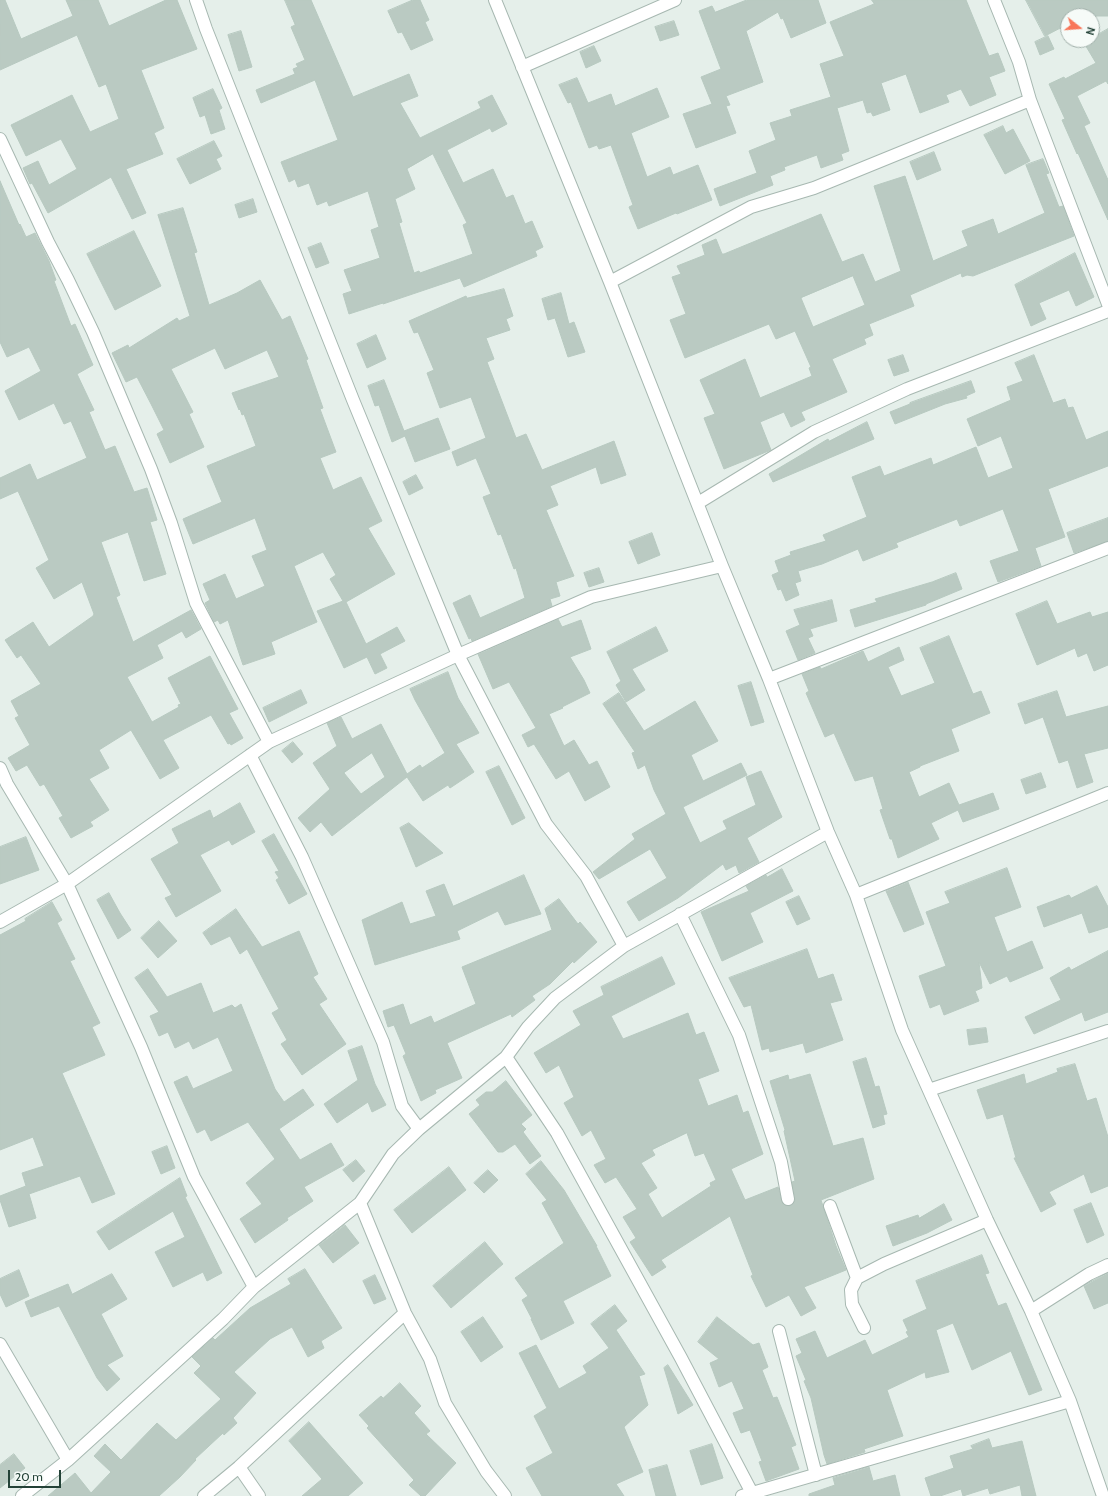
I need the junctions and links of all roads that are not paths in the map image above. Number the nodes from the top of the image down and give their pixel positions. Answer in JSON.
{"nodes":[{"id":1,"x":196,"y":0,"type":"edge"},
{"id":2,"x":495,"y":0,"type":"edge"},
{"id":3,"x":675,"y":0,"type":"edge"},
{"id":4,"x":994,"y":0,"type":"edge"},
{"id":5,"x":522,"y":66,"type":"junction"},
{"id":6,"x":1030,"y":100,"type":"junction"},
{"id":7,"x":0,"y":139,"type":"edge"},
{"id":8,"x":610,"y":282,"type":"junction"},
{"id":9,"x":1108,"y":304,"type":"edge"},
{"id":10,"x":1108,"y":311,"type":"edge"},
{"id":11,"x":698,"y":503,"type":"junction"},
{"id":12,"x":1108,"y":548,"type":"edge"},
{"id":13,"x":722,"y":566,"type":"junction"},
{"id":14,"x":458,"y":656,"type":"junction"},
{"id":15,"x":769,"y":679,"type":"junction"},
{"id":16,"x":269,"y":742,"type":"junction"},
{"id":17,"x":250,"y":755,"type":"junction"},
{"id":18,"x":0,"y":768,"type":"edge"},
{"id":19,"x":1108,"y":793,"type":"edge"},
{"id":20,"x":828,"y":832,"type":"junction"},
{"id":21,"x":67,"y":884,"type":"junction"},
{"id":22,"x":856,"y":895,"type":"junction"},
{"id":23,"x":680,"y":914,"type":"junction"},
{"id":24,"x":0,"y":922,"type":"edge"},
{"id":25,"x":624,"y":946,"type":"junction"},
{"id":26,"x":1108,"y":1031,"type":"edge"},
{"id":27,"x":506,"y":1058,"type":"junction"},
{"id":28,"x":929,"y":1090,"type":"junction"},
{"id":29,"x":418,"y":1129,"type":"junction"},
{"id":30,"x":788,"y":1199,"type":"dead end"},
{"id":31,"x":360,"y":1203,"type":"junction"},
{"id":32,"x":830,"y":1206,"type":"dead end"},
{"id":33,"x":987,"y":1220,"type":"junction"},
{"id":34,"x":1108,"y":1265,"type":"edge"},
{"id":35,"x":857,"y":1278,"type":"junction"},
{"id":36,"x":254,"y":1287,"type":"junction"},
{"id":37,"x":1031,"y":1311,"type":"junction"},
{"id":38,"x":405,"y":1313,"type":"junction"},
{"id":39,"x":864,"y":1328,"type":"dead end"},
{"id":40,"x":779,"y":1331,"type":"dead end"},
{"id":41,"x":0,"y":1344,"type":"edge"},
{"id":42,"x":1070,"y":1401,"type":"junction"},
{"id":43,"x":68,"y":1460,"type":"junction"},
{"id":44,"x":238,"y":1467,"type":"junction"},
{"id":45,"x":816,"y":1474,"type":"junction"},
{"id":46,"x":747,"y":1495,"type":"edge"},
{"id":47,"x":22,"y":1496,"type":"edge"},
{"id":48,"x":204,"y":1496,"type":"edge"},
{"id":49,"x":259,"y":1496,"type":"edge"},
{"id":50,"x":505,"y":1496,"type":"edge"},
{"id":51,"x":1103,"y":1496,"type":"edge"}],
"edges":[{"from":1,"to":14,"type":"street"},
{"from":2,"to":5,"type":"street"},
{"from":3,"to":5,"type":"street"},
{"from":4,"to":6,"type":"street"},
{"from":5,"to":8,"type":"street"},
{"from":6,"to":8,"type":"street"},
{"from":6,"to":9,"type":"street"},
{"from":7,"to":16,"type":"street"},
{"from":8,"to":11,"type":"street"},
{"from":10,"to":11,"type":"street"},
{"from":11,"to":13,"type":"street"},
{"from":12,"to":15,"type":"street"},
{"from":13,"to":14,"type":"street"},
{"from":13,"to":15,"type":"street"},
{"from":14,"to":16,"type":"street"},
{"from":14,"to":25,"type":"street"},
{"from":15,"to":20,"type":"street"},
{"from":16,"to":17,"type":"street"},
{"from":17,"to":21,"type":"street"},
{"from":17,"to":29,"type":"street"},
{"from":18,"to":21,"type":"street"},
{"from":19,"to":22,"type":"street"},
{"from":20,"to":22,"type":"street"},
{"from":20,"to":23,"type":"street"},
{"from":21,"to":24,"type":"street"},
{"from":21,"to":36,"type":"street"},
{"from":22,"to":28,"type":"street"},
{"from":23,"to":25,"type":"street"},
{"from":23,"to":30,"type":"street"},
{"from":25,"to":27,"type":"street"},
{"from":26,"to":28,"type":"street"},
{"from":27,"to":29,"type":"street"},
{"from":27,"to":46,"type":"street"},
{"from":28,"to":33,"type":"street"},
{"from":29,"to":31,"type":"street"},
{"from":31,"to":36,"type":"street"},
{"from":31,"to":38,"type":"street"},
{"from":32,"to":35,"type":"street"},
{"from":33,"to":35,"type":"street"},
{"from":33,"to":37,"type":"street"},
{"from":34,"to":37,"type":"street"},
{"from":35,"to":39,"type":"street"},
{"from":36,"to":43,"type":"street"},
{"from":37,"to":42,"type":"street"},
{"from":38,"to":44,"type":"street"},
{"from":38,"to":50,"type":"street"},
{"from":40,"to":45,"type":"street"},
{"from":41,"to":43,"type":"street"},
{"from":42,"to":45,"type":"street"},
{"from":42,"to":51,"type":"street"},
{"from":43,"to":47,"type":"street"},
{"from":44,"to":48,"type":"street"},
{"from":44,"to":49,"type":"street"},
{"from":45,"to":46,"type":"street"}]}
